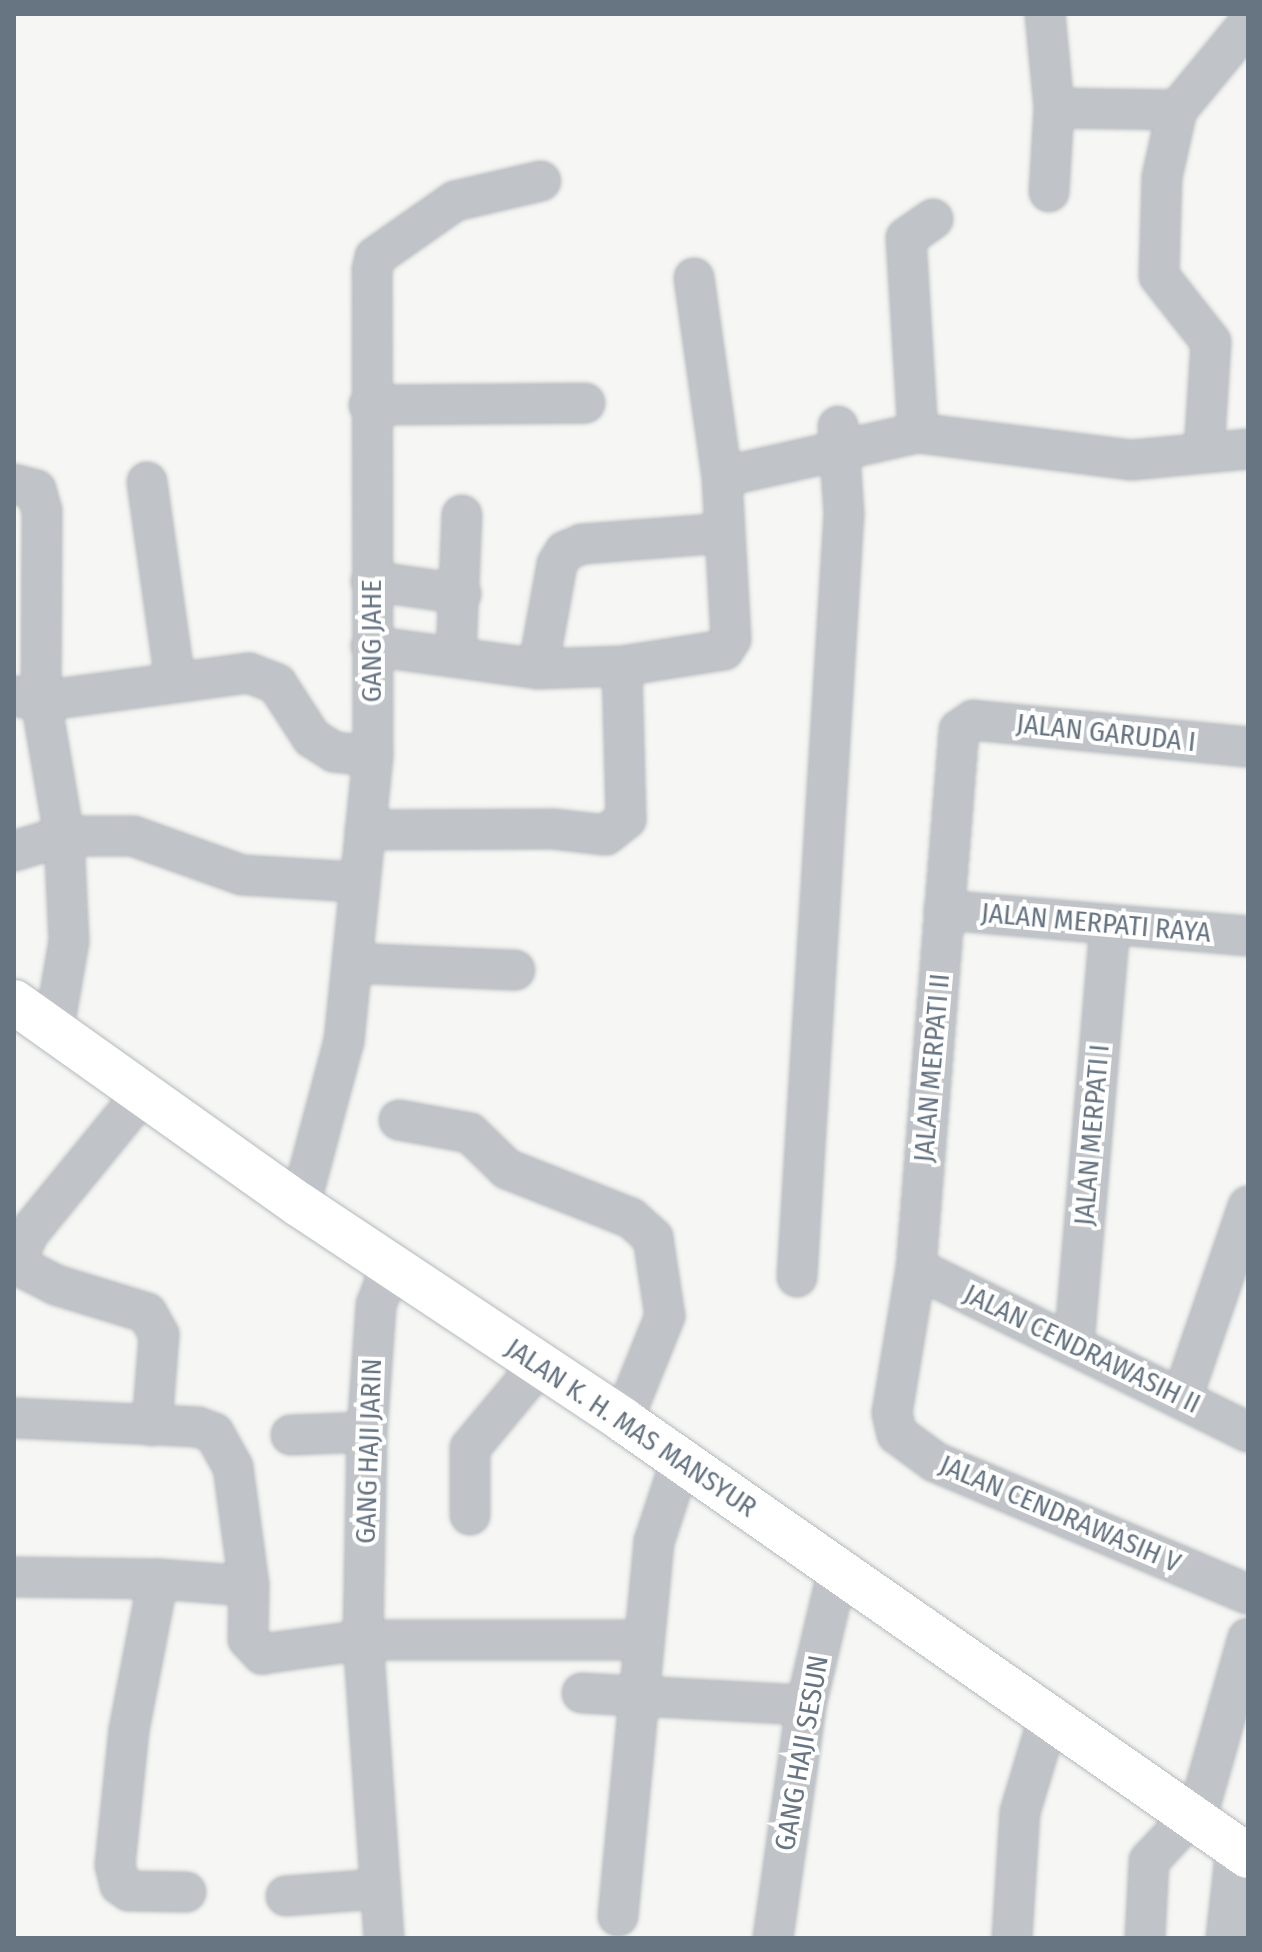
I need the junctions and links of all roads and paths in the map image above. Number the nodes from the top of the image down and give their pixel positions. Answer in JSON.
{"nodes":[{"id":1,"x":1045,"y":14,"type":"edge"},
{"id":2,"x":1248,"y":24,"type":"edge"},
{"id":3,"x":1054,"y":108,"type":"junction"},
{"id":4,"x":1177,"y":110,"type":"junction"},
{"id":5,"x":541,"y":181,"type":"dead end"},
{"id":6,"x":1049,"y":192,"type":"dead end"},
{"id":7,"x":933,"y":219,"type":"dead end"},
{"id":8,"x":694,"y":278,"type":"dead end"},
{"id":9,"x":585,"y":403,"type":"dead end"},
{"id":10,"x":369,"y":405,"type":"junction"},
{"id":11,"x":918,"y":433,"type":"junction"},
{"id":12,"x":840,"y":440,"type":"junction"},
{"id":13,"x":1248,"y":449,"type":"edge"},
{"id":14,"x":1204,"y":453,"type":"junction"},
{"id":15,"x":722,"y":477,"type":"junction"},
{"id":16,"x":147,"y":482,"type":"dead end"},
{"id":17,"x":14,"y":484,"type":"edge"},
{"id":18,"x":462,"y":515,"type":"dead end"},
{"id":19,"x":725,"y":533,"type":"junction"},
{"id":20,"x":371,"y":581,"type":"junction"},
{"id":21,"x":461,"y":594,"type":"junction"},
{"id":22,"x":371,"y":646,"type":"junction"},
{"id":23,"x":456,"y":656,"type":"junction"},
{"id":24,"x":622,"y":666,"type":"junction"},
{"id":25,"x":538,"y":669,"type":"junction"},
{"id":26,"x":175,"y":682,"type":"junction"},
{"id":27,"x":27,"y":698,"type":"edge"},
{"id":28,"x":964,"y":724,"type":"joint"},
{"id":29,"x":1248,"y":747,"type":"edge"},
{"id":30,"x":373,"y":756,"type":"junction"},
{"id":31,"x":365,"y":830,"type":"junction"},
{"id":32,"x":64,"y":836,"type":"junction"},
{"id":33,"x":14,"y":851,"type":"edge"},
{"id":34,"x":357,"y":882,"type":"junction"},
{"id":35,"x":944,"y":910,"type":"junction"},
{"id":36,"x":1110,"y":926,"type":"junction"},
{"id":37,"x":1248,"y":936,"type":"edge"},
{"id":38,"x":353,"y":963,"type":"junction"},
{"id":39,"x":515,"y":970,"type":"dead end"},
{"id":40,"x":14,"y":1002,"type":"edge"},
{"id":41,"x":54,"y":1028,"type":"junction"},
{"id":42,"x":143,"y":1093,"type":"junction"},
{"id":43,"x":399,"y":1120,"type":"dead end"},
{"id":44,"x":300,"y":1205,"type":"junction"},
{"id":45,"x":1248,"y":1206,"type":"edge"},
{"id":46,"x":14,"y":1265,"type":"edge"},
{"id":47,"x":391,"y":1266,"type":"junction"},
{"id":48,"x":916,"y":1268,"type":"junction"},
{"id":49,"x":797,"y":1277,"type":"dead end"},
{"id":50,"x":1074,"y":1345,"type":"junction"},
{"id":51,"x":539,"y":1365,"type":"junction"},
{"id":52,"x":1182,"y":1398,"type":"junction"},
{"id":53,"x":892,"y":1413,"type":"joint"},
{"id":54,"x":14,"y":1418,"type":"edge"},
{"id":55,"x":623,"y":1420,"type":"junction"},
{"id":56,"x":152,"y":1426,"type":"junction"},
{"id":57,"x":367,"y":1432,"type":"junction"},
{"id":58,"x":1248,"y":1432,"type":"edge"},
{"id":59,"x":291,"y":1435,"type":"dead end"},
{"id":60,"x":681,"y":1460,"type":"junction"},
{"id":61,"x":470,"y":1515,"type":"dead end"},
{"id":62,"x":838,"y":1570,"type":"junction"},
{"id":63,"x":14,"y":1577,"type":"edge"},
{"id":64,"x":158,"y":1579,"type":"junction"},
{"id":65,"x":249,"y":1586,"type":"junction"},
{"id":66,"x":1248,"y":1594,"type":"edge"},
{"id":67,"x":1248,"y":1638,"type":"edge"},
{"id":68,"x":363,"y":1640,"type":"junction"},
{"id":69,"x":642,"y":1640,"type":"junction"},
{"id":70,"x":582,"y":1693,"type":"dead end"},
{"id":71,"x":636,"y":1695,"type":"junction"},
{"id":72,"x":806,"y":1705,"type":"junction"},
{"id":73,"x":1049,"y":1716,"type":"junction"},
{"id":74,"x":1194,"y":1818,"type":"junction"},
{"id":75,"x":1242,"y":1851,"type":"edge"},
{"id":76,"x":380,"y":1889,"type":"junction"},
{"id":77,"x":186,"y":1892,"type":"dead end"},
{"id":78,"x":286,"y":1896,"type":"dead end"},
{"id":79,"x":618,"y":1916,"type":"dead end"},
{"id":80,"x":384,"y":1938,"type":"edge"},
{"id":81,"x":773,"y":1938,"type":"edge"},
{"id":82,"x":1012,"y":1938,"type":"edge"},
{"id":83,"x":1145,"y":1938,"type":"edge"},
{"id":84,"x":1226,"y":1938,"type":"edge"}],
"edges":[{"from":1,"to":3,"type":"street"},
{"from":2,"to":4,"type":"street"},
{"from":3,"to":4,"type":"street"},
{"from":3,"to":6,"type":"street"},
{"from":4,"to":14,"type":"street"},
{"from":5,"to":10,"type":"street","name":"GANG JAHE"},
{"from":7,"to":11,"type":"street"},
{"from":8,"to":15,"type":"street"},
{"from":9,"to":10,"type":"street"},
{"from":10,"to":20,"type":"street","name":"GANG JAHE"},
{"from":11,"to":12,"type":"street"},
{"from":11,"to":14,"type":"street"},
{"from":12,"to":15,"type":"street"},
{"from":12,"to":49,"type":"street"},
{"from":13,"to":14,"type":"street"},
{"from":15,"to":19,"type":"street"},
{"from":16,"to":26,"type":"street"},
{"from":17,"to":27,"type":"street"},
{"from":18,"to":21,"type":"street"},
{"from":19,"to":24,"type":"street"},
{"from":19,"to":25,"type":"street"},
{"from":20,"to":21,"type":"street"},
{"from":20,"to":22,"type":"street","name":"GANG JAHE"},
{"from":21,"to":23,"type":"street"},
{"from":22,"to":23,"type":"street"},
{"from":22,"to":30,"type":"street","name":"GANG JAHE"},
{"from":23,"to":25,"type":"street"},
{"from":24,"to":25,"type":"street"},
{"from":24,"to":31,"type":"street"},
{"from":26,"to":27,"type":"street"},
{"from":26,"to":30,"type":"street"},
{"from":27,"to":32,"type":"street"},
{"from":28,"to":29,"type":"street","name":"JALAN GARUDA I"},
{"from":28,"to":35,"type":"street","name":"JALAN MERPATI II"},
{"from":30,"to":31,"type":"street","name":"GANG JAHE"},
{"from":31,"to":34,"type":"street","name":"GANG JAHE"},
{"from":32,"to":33,"type":"street"},
{"from":32,"to":34,"type":"street"},
{"from":32,"to":41,"type":"street"},
{"from":34,"to":38,"type":"street","name":"GANG JAHE"},
{"from":35,"to":36,"type":"street","name":"JALAN MERPATI RAYA"},
{"from":35,"to":48,"type":"street","name":"JALAN MERPATI II"},
{"from":36,"to":37,"type":"street","name":"JALAN MERPATI RAYA"},
{"from":36,"to":50,"type":"street","name":"JALAN MERPATI I"},
{"from":38,"to":39,"type":"street"},
{"from":38,"to":44,"type":"street","name":"GANG JAHE"},
{"from":40,"to":41,"type":"street","name":"JALAN K. H. MAS MANSYUR"},
{"from":41,"to":42,"type":"street","name":"JALAN K. H. MAS MANSYUR"},
{"from":42,"to":44,"type":"street","name":"JALAN K. H. MAS MANSYUR"},
{"from":42,"to":46,"type":"street"},
{"from":43,"to":55,"type":"street"},
{"from":44,"to":47,"type":"street","name":"JALAN K. H. MAS MANSYUR"},
{"from":45,"to":52,"type":"street"},
{"from":46,"to":56,"type":"street"},
{"from":47,"to":51,"type":"street","name":"JALAN K. H. MAS MANSYUR"},
{"from":47,"to":57,"type":"street","name":"GANG HAJI JARIN"},
{"from":48,"to":50,"type":"street","name":"JALAN CENDRAWASIH II"},
{"from":48,"to":53,"type":"street","name":"JALAN MERPATI II"},
{"from":50,"to":52,"type":"street","name":"JALAN CENDRAWASIH II"},
{"from":51,"to":55,"type":"street","name":"JALAN K. H. MAS MANSYUR"},
{"from":51,"to":61,"type":"street"},
{"from":52,"to":58,"type":"street","name":"JALAN CENDRAWASIH II"},
{"from":53,"to":66,"type":"street","name":"JALAN CENDRAWASIH V"},
{"from":54,"to":56,"type":"street"},
{"from":55,"to":60,"type":"street","name":"JALAN K. H. MAS MANSYUR"},
{"from":56,"to":65,"type":"street"},
{"from":57,"to":59,"type":"street"},
{"from":57,"to":68,"type":"street","name":"GANG HAJI JARIN"},
{"from":60,"to":62,"type":"street","name":"JALAN K. H. MAS MANSYUR"},
{"from":60,"to":69,"type":"street"},
{"from":62,"to":72,"type":"street","name":"GANG HAJI SESUN"},
{"from":62,"to":73,"type":"street","name":"JALAN K. H. MAS MANSYUR"},
{"from":63,"to":64,"type":"street"},
{"from":64,"to":65,"type":"street"},
{"from":64,"to":77,"type":"street"},
{"from":65,"to":68,"type":"street"},
{"from":67,"to":74,"type":"street"},
{"from":68,"to":69,"type":"street"},
{"from":68,"to":76,"type":"street","name":"GANG HAJI JARIN"},
{"from":69,"to":71,"type":"street"},
{"from":70,"to":71,"type":"street"},
{"from":71,"to":72,"type":"street"},
{"from":71,"to":79,"type":"street"},
{"from":72,"to":81,"type":"street","name":"GANG HAJI SESUN"},
{"from":73,"to":74,"type":"street","name":"JALAN K. H. MAS MANSYUR"},
{"from":73,"to":82,"type":"street"},
{"from":74,"to":75,"type":"street","name":"JALAN K. H. MAS MANSYUR"},
{"from":74,"to":83,"type":"street"},
{"from":75,"to":84,"type":"street"},
{"from":76,"to":78,"type":"street"},
{"from":76,"to":80,"type":"street","name":"GANG HAJI JARIN"}]}
